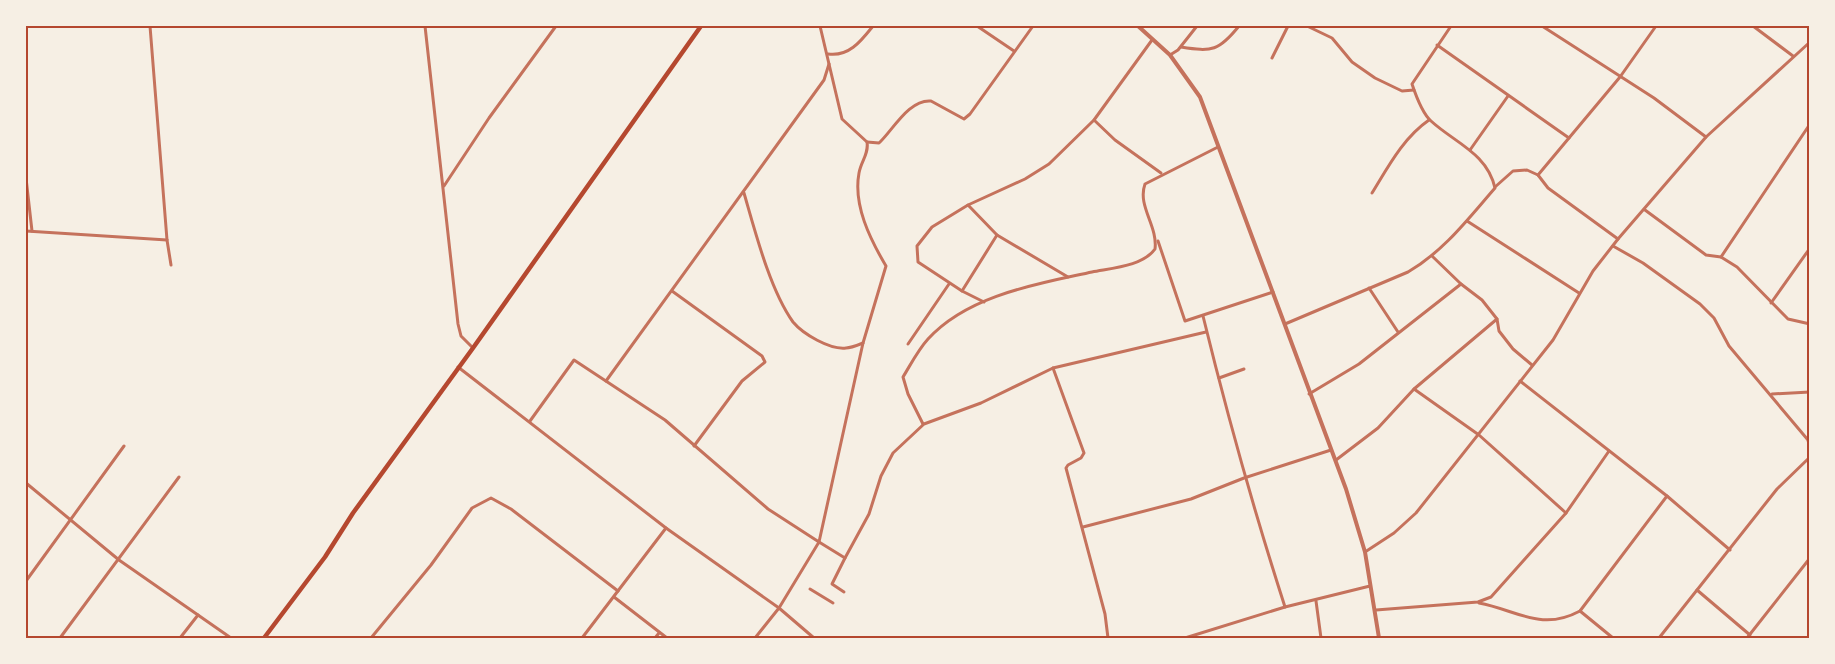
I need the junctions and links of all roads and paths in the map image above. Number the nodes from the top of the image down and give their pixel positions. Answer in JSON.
{"nodes":[{"id":1,"x":150,"y":26,"type":"edge"},
{"id":2,"x":425,"y":26,"type":"edge"},
{"id":3,"x":556,"y":26,"type":"edge"},
{"id":4,"x":701,"y":26,"type":"edge"},
{"id":5,"x":820,"y":26,"type":"edge"},
{"id":6,"x":873,"y":26,"type":"edge"},
{"id":7,"x":977,"y":26,"type":"edge"},
{"id":8,"x":1033,"y":26,"type":"edge"},
{"id":9,"x":1138,"y":26,"type":"edge"},
{"id":10,"x":1197,"y":26,"type":"edge"},
{"id":11,"x":1239,"y":26,"type":"edge"},
{"id":12,"x":1288,"y":26,"type":"edge"},
{"id":13,"x":1307,"y":26,"type":"edge"},
{"id":14,"x":1451,"y":26,"type":"edge"},
{"id":15,"x":1542,"y":26,"type":"edge"},
{"id":16,"x":1656,"y":26,"type":"edge"},
{"id":17,"x":1753,"y":26,"type":"edge"},
{"id":18,"x":1152,"y":40,"type":"junction"},
{"id":19,"x":1809,"y":42,"type":"edge"},
{"id":20,"x":1437,"y":45,"type":"junction"},
{"id":21,"x":1181,"y":47,"type":"junction"},
{"id":22,"x":1014,"y":51,"type":"junction"},
{"id":23,"x":828,"y":54,"type":"junction"},
{"id":24,"x":1170,"y":55,"type":"junction"},
{"id":25,"x":1792,"y":56,"type":"junction"},
{"id":26,"x":1272,"y":58,"type":"dead end"},
{"id":27,"x":830,"y":62,"type":"junction"},
{"id":28,"x":1620,"y":76,"type":"junction"},
{"id":29,"x":1414,"y":90,"type":"junction"},
{"id":30,"x":1508,"y":96,"type":"junction"},
{"id":31,"x":1094,"y":120,"type":"junction"},
{"id":32,"x":1429,"y":120,"type":"junction"},
{"id":33,"x":1809,"y":124,"type":"edge"},
{"id":34,"x":1706,"y":137,"type":"junction"},
{"id":35,"x":1569,"y":138,"type":"junction"},
{"id":36,"x":867,"y":142,"type":"junction"},
{"id":37,"x":1218,"y":147,"type":"junction"},
{"id":38,"x":1470,"y":150,"type":"junction"},
{"id":39,"x":1162,"y":173,"type":"junction"},
{"id":40,"x":1538,"y":175,"type":"junction"},
{"id":41,"x":26,"y":178,"type":"edge"},
{"id":42,"x":444,"y":186,"type":"junction"},
{"id":43,"x":1495,"y":188,"type":"junction"},
{"id":44,"x":744,"y":192,"type":"junction"},
{"id":45,"x":1372,"y":193,"type":"dead end"},
{"id":46,"x":968,"y":205,"type":"junction"},
{"id":47,"x":1645,"y":210,"type":"junction"},
{"id":48,"x":1467,"y":221,"type":"junction"},
{"id":49,"x":26,"y":231,"type":"edge"},
{"id":50,"x":32,"y":231,"type":"junction"},
{"id":51,"x":997,"y":235,"type":"junction"},
{"id":52,"x":1156,"y":236,"type":"junction"},
{"id":53,"x":1618,"y":239,"type":"junction"},
{"id":54,"x":167,"y":240,"type":"junction"},
{"id":55,"x":1613,"y":246,"type":"junction"},
{"id":56,"x":1809,"y":248,"type":"edge"},
{"id":57,"x":1432,"y":256,"type":"junction"},
{"id":58,"x":1721,"y":257,"type":"junction"},
{"id":59,"x":171,"y":265,"type":"dead end"},
{"id":60,"x":1069,"y":278,"type":"junction"},
{"id":61,"x":949,"y":284,"type":"junction"},
{"id":62,"x":1461,"y":284,"type":"junction"},
{"id":63,"x":1369,"y":288,"type":"junction"},
{"id":64,"x":672,"y":291,"type":"junction"},
{"id":65,"x":962,"y":291,"type":"junction"},
{"id":66,"x":1273,"y":292,"type":"junction"},
{"id":67,"x":1580,"y":294,"type":"junction"},
{"id":68,"x":984,"y":302,"type":"junction"},
{"id":69,"x":1770,"y":303,"type":"junction"},
{"id":70,"x":1203,"y":316,"type":"junction"},
{"id":71,"x":1497,"y":319,"type":"junction"},
{"id":72,"x":1284,"y":324,"type":"junction"},
{"id":73,"x":1809,"y":324,"type":"edge"},
{"id":74,"x":1206,"y":332,"type":"junction"},
{"id":75,"x":1398,"y":332,"type":"junction"},
{"id":76,"x":863,"y":343,"type":"junction"},
{"id":77,"x":908,"y":344,"type":"dead end"},
{"id":78,"x":473,"y":348,"type":"junction"},
{"id":79,"x":1532,"y":365,"type":"junction"},
{"id":80,"x":458,"y":367,"type":"junction"},
{"id":81,"x":1053,"y":368,"type":"junction"},
{"id":82,"x":1244,"y":369,"type":"dead end"},
{"id":83,"x":1219,"y":378,"type":"junction"},
{"id":84,"x":606,"y":381,"type":"junction"},
{"id":85,"x":1520,"y":381,"type":"junction"},
{"id":86,"x":1414,"y":389,"type":"junction"},
{"id":87,"x":1809,"y":392,"type":"edge"},
{"id":88,"x":1309,"y":394,"type":"junction"},
{"id":89,"x":1772,"y":394,"type":"junction"},
{"id":90,"x":530,"y":421,"type":"junction"},
{"id":91,"x":923,"y":424,"type":"junction"},
{"id":92,"x":1479,"y":435,"type":"junction"},
{"id":93,"x":124,"y":446,"type":"dead end"},
{"id":94,"x":694,"y":446,"type":"junction"},
{"id":95,"x":1331,"y":450,"type":"junction"},
{"id":96,"x":1809,"y":450,"type":"edge"},
{"id":97,"x":1609,"y":451,"type":"junction"},
{"id":98,"x":1809,"y":457,"type":"edge"},
{"id":99,"x":1336,"y":460,"type":"junction"},
{"id":100,"x":179,"y":477,"type":"dead end"},
{"id":101,"x":1244,"y":478,"type":"junction"},
{"id":102,"x":26,"y":483,"type":"edge"},
{"id":103,"x":1667,"y":496,"type":"junction"},
{"id":104,"x":1566,"y":513,"type":"junction"},
{"id":105,"x":71,"y":519,"type":"junction"},
{"id":106,"x":1083,"y":527,"type":"junction"},
{"id":107,"x":666,"y":528,"type":"junction"},
{"id":108,"x":819,"y":542,"type":"junction"},
{"id":109,"x":1730,"y":550,"type":"junction"},
{"id":110,"x":1365,"y":552,"type":"junction"},
{"id":111,"x":845,"y":558,"type":"junction"},
{"id":112,"x":1809,"y":558,"type":"edge"},
{"id":113,"x":119,"y":560,"type":"junction"},
{"id":114,"x":26,"y":581,"type":"edge"},
{"id":115,"x":1371,"y":586,"type":"junction"},
{"id":116,"x":810,"y":589,"type":"dead end"},
{"id":117,"x":1697,"y":590,"type":"junction"},
{"id":118,"x":618,"y":591,"type":"junction"},
{"id":119,"x":844,"y":592,"type":"dead end"},
{"id":120,"x":614,"y":597,"type":"junction"},
{"id":121,"x":1316,"y":601,"type":"junction"},
{"id":122,"x":1478,"y":602,"type":"junction"},
{"id":123,"x":833,"y":603,"type":"dead end"},
{"id":124,"x":1285,"y":607,"type":"junction"},
{"id":125,"x":780,"y":608,"type":"junction"},
{"id":126,"x":1376,"y":610,"type":"junction"},
{"id":127,"x":1580,"y":611,"type":"junction"},
{"id":128,"x":198,"y":615,"type":"junction"},
{"id":129,"x":659,"y":633,"type":"junction"},
{"id":130,"x":1749,"y":637,"type":"edge"},
{"id":131,"x":60,"y":639,"type":"edge"},
{"id":132,"x":180,"y":639,"type":"edge"},
{"id":133,"x":231,"y":639,"type":"edge"},
{"id":134,"x":264,"y":639,"type":"edge"},
{"id":135,"x":371,"y":639,"type":"edge"},
{"id":136,"x":582,"y":639,"type":"edge"},
{"id":137,"x":655,"y":639,"type":"edge"},
{"id":138,"x":667,"y":639,"type":"edge"},
{"id":139,"x":755,"y":639,"type":"edge"},
{"id":140,"x":814,"y":639,"type":"edge"},
{"id":141,"x":1108,"y":639,"type":"edge"},
{"id":142,"x":1185,"y":639,"type":"edge"},
{"id":143,"x":1321,"y":639,"type":"edge"},
{"id":144,"x":1379,"y":639,"type":"edge"},
{"id":145,"x":1613,"y":639,"type":"edge"},
{"id":146,"x":1659,"y":639,"type":"edge"}],
"edges":[{"from":1,"to":54,"type":"street"},
{"from":2,"to":42,"type":"street"},
{"from":3,"to":42,"type":"street"},
{"from":4,"to":78,"type":"main road"},
{"from":5,"to":23,"type":"street"},
{"from":6,"to":23,"type":"street"},
{"from":7,"to":22,"type":"street"},
{"from":8,"to":22,"type":"street"},
{"from":9,"to":18,"type":"street"},
{"from":10,"to":21,"type":"street"},
{"from":11,"to":21,"type":"street"},
{"from":12,"to":26,"type":"street"},
{"from":13,"to":29,"type":"street"},
{"from":14,"to":20,"type":"street"},
{"from":15,"to":28,"type":"street"},
{"from":16,"to":28,"type":"street"},
{"from":17,"to":25,"type":"street"},
{"from":18,"to":24,"type":"street"},
{"from":18,"to":31,"type":"street"},
{"from":19,"to":25,"type":"street"},
{"from":20,"to":29,"type":"street"},
{"from":20,"to":30,"type":"street"},
{"from":21,"to":24,"type":"street"},
{"from":22,"to":36,"type":"street"},
{"from":23,"to":27,"type":"street"},
{"from":24,"to":37,"type":"street"},
{"from":25,"to":34,"type":"street"},
{"from":27,"to":36,"type":"street"},
{"from":27,"to":44,"type":"street"},
{"from":28,"to":34,"type":"street"},
{"from":28,"to":35,"type":"street"},
{"from":29,"to":32,"type":"street"},
{"from":30,"to":35,"type":"street"},
{"from":30,"to":38,"type":"street"},
{"from":31,"to":39,"type":"street"},
{"from":31,"to":46,"type":"street"},
{"from":32,"to":38,"type":"street"},
{"from":32,"to":45,"type":"street"},
{"from":33,"to":58,"type":"street"},
{"from":34,"to":47,"type":"street"},
{"from":35,"to":40,"type":"street"},
{"from":36,"to":76,"type":"street"},
{"from":37,"to":39,"type":"street"},
{"from":37,"to":66,"type":"street"},
{"from":38,"to":43,"type":"street"},
{"from":39,"to":52,"type":"street"},
{"from":40,"to":43,"type":"street"},
{"from":40,"to":53,"type":"street"},
{"from":41,"to":50,"type":"street"},
{"from":42,"to":78,"type":"street"},
{"from":43,"to":48,"type":"street"},
{"from":44,"to":64,"type":"street"},
{"from":44,"to":76,"type":"street"},
{"from":46,"to":51,"type":"street"},
{"from":46,"to":61,"type":"street"},
{"from":47,"to":53,"type":"street"},
{"from":47,"to":58,"type":"street"},
{"from":48,"to":57,"type":"street"},
{"from":48,"to":67,"type":"street"},
{"from":49,"to":50,"type":"street"},
{"from":50,"to":54,"type":"street"},
{"from":51,"to":60,"type":"street"},
{"from":51,"to":65,"type":"street"},
{"from":52,"to":60,"type":"street"},
{"from":52,"to":70,"type":"street"},
{"from":53,"to":55,"type":"street"},
{"from":54,"to":59,"type":"street"},
{"from":55,"to":67,"type":"street"},
{"from":55,"to":89,"type":"street"},
{"from":56,"to":69,"type":"street"},
{"from":57,"to":62,"type":"street"},
{"from":57,"to":63,"type":"street"},
{"from":58,"to":69,"type":"street"},
{"from":60,"to":68,"type":"street"},
{"from":61,"to":65,"type":"street"},
{"from":61,"to":77,"type":"street"},
{"from":62,"to":71,"type":"street"},
{"from":62,"to":75,"type":"street"},
{"from":63,"to":72,"type":"street"},
{"from":63,"to":75,"type":"street"},
{"from":64,"to":84,"type":"street"},
{"from":64,"to":94,"type":"street"},
{"from":65,"to":68,"type":"street"},
{"from":66,"to":70,"type":"street"},
{"from":66,"to":72,"type":"street"},
{"from":67,"to":79,"type":"street"},
{"from":68,"to":91,"type":"street"},
{"from":69,"to":73,"type":"street"},
{"from":70,"to":74,"type":"street"},
{"from":71,"to":79,"type":"street"},
{"from":71,"to":86,"type":"street"},
{"from":72,"to":88,"type":"street"},
{"from":74,"to":81,"type":"street"},
{"from":74,"to":83,"type":"street"},
{"from":75,"to":88,"type":"street"},
{"from":76,"to":108,"type":"street"},
{"from":78,"to":80,"type":"main road"},
{"from":79,"to":85,"type":"street"},
{"from":80,"to":90,"type":"street"},
{"from":80,"to":134,"type":"main road"},
{"from":81,"to":91,"type":"street"},
{"from":81,"to":106,"type":"street"},
{"from":82,"to":83,"type":"street"},
{"from":83,"to":101,"type":"street"},
{"from":84,"to":90,"type":"street"},
{"from":84,"to":94,"type":"street"},
{"from":85,"to":92,"type":"street"},
{"from":85,"to":97,"type":"street"},
{"from":86,"to":92,"type":"street"},
{"from":86,"to":99,"type":"street"},
{"from":87,"to":89,"type":"street"},
{"from":88,"to":95,"type":"street"},
{"from":89,"to":96,"type":"street"},
{"from":90,"to":107,"type":"street"},
{"from":91,"to":111,"type":"street"},
{"from":92,"to":104,"type":"street"},
{"from":92,"to":110,"type":"street"},
{"from":93,"to":105,"type":"street"},
{"from":94,"to":108,"type":"street"},
{"from":95,"to":99,"type":"street"},
{"from":95,"to":101,"type":"street"},
{"from":97,"to":103,"type":"street"},
{"from":97,"to":104,"type":"street"},
{"from":98,"to":109,"type":"street"},
{"from":99,"to":110,"type":"street"},
{"from":100,"to":113,"type":"street"},
{"from":101,"to":106,"type":"street"},
{"from":101,"to":124,"type":"street"},
{"from":102,"to":105,"type":"street"},
{"from":103,"to":109,"type":"street"},
{"from":103,"to":127,"type":"street"},
{"from":104,"to":122,"type":"street"},
{"from":105,"to":113,"type":"street"},
{"from":105,"to":114,"type":"street"},
{"from":106,"to":141,"type":"street"},
{"from":107,"to":118,"type":"street"},
{"from":107,"to":125,"type":"street"},
{"from":108,"to":111,"type":"street"},
{"from":108,"to":125,"type":"street"},
{"from":109,"to":117,"type":"street"},
{"from":110,"to":115,"type":"street"},
{"from":111,"to":119,"type":"street"},
{"from":112,"to":130,"type":"street"},
{"from":113,"to":128,"type":"street"},
{"from":113,"to":131,"type":"street"},
{"from":115,"to":121,"type":"street"},
{"from":115,"to":126,"type":"street"},
{"from":116,"to":123,"type":"street"},
{"from":117,"to":130,"type":"street"},
{"from":117,"to":146,"type":"street"},
{"from":118,"to":120,"type":"street"},
{"from":118,"to":135,"type":"street"},
{"from":120,"to":129,"type":"street"},
{"from":120,"to":136,"type":"street"},
{"from":121,"to":124,"type":"street"},
{"from":121,"to":143,"type":"street"},
{"from":122,"to":126,"type":"street"},
{"from":122,"to":127,"type":"street"},
{"from":124,"to":142,"type":"street"},
{"from":125,"to":139,"type":"street"},
{"from":125,"to":140,"type":"street"},
{"from":126,"to":144,"type":"street"},
{"from":127,"to":145,"type":"street"},
{"from":128,"to":132,"type":"street"},
{"from":128,"to":133,"type":"street"},
{"from":129,"to":137,"type":"street"},
{"from":129,"to":138,"type":"street"}]}
